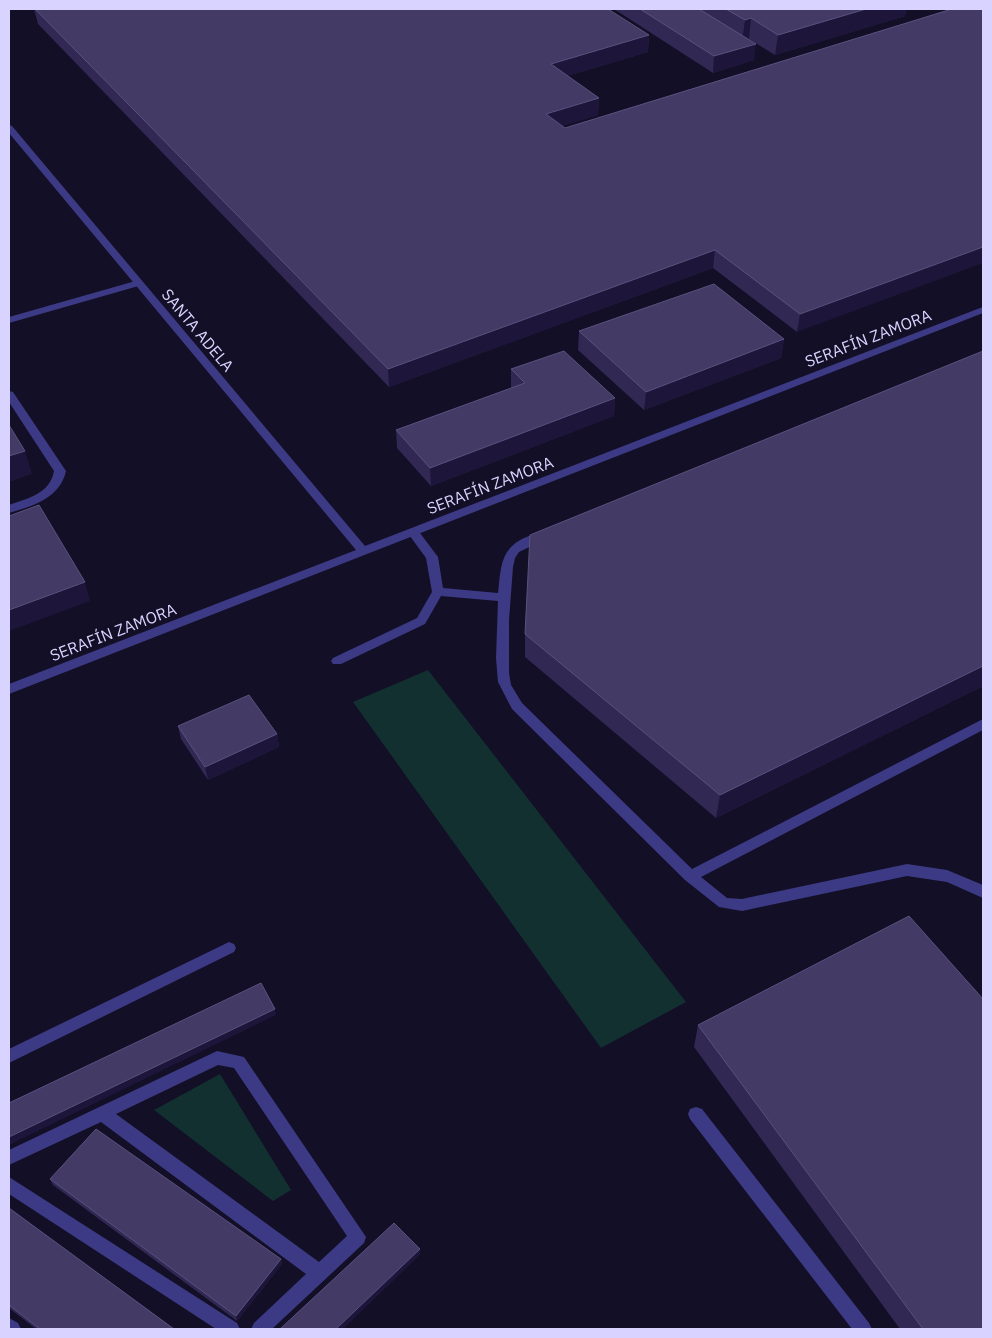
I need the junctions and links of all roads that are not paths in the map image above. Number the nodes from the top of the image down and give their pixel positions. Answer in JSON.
{"nodes":[{"id":1,"x":9,"y":128,"type":"edge"},
{"id":2,"x":138,"y":283,"type":"junction"},
{"id":3,"x":983,"y":310,"type":"edge"},
{"id":4,"x":9,"y":320,"type":"edge"},
{"id":5,"x":9,"y":394,"type":"edge"},
{"id":6,"x":9,"y":509,"type":"edge"},
{"id":7,"x":553,"y":531,"type":"edge"},
{"id":8,"x":413,"y":532,"type":"junction"},
{"id":9,"x":364,"y":552,"type":"junction"},
{"id":10,"x":438,"y":592,"type":"junction"},
{"id":11,"x":505,"y":598,"type":"junction"},
{"id":12,"x":337,"y":661,"type":"dead end"},
{"id":13,"x":9,"y":689,"type":"edge"},
{"id":14,"x":983,"y":724,"type":"edge"},
{"id":15,"x":690,"y":876,"type":"junction"},
{"id":16,"x":983,"y":892,"type":"edge"},
{"id":17,"x":229,"y":948,"type":"dead end"},
{"id":18,"x":9,"y":1056,"type":"edge"},
{"id":19,"x":102,"y":1113,"type":"junction"},
{"id":20,"x":696,"y":1114,"type":"dead end"},
{"id":21,"x":9,"y":1158,"type":"edge"},
{"id":22,"x":9,"y":1185,"type":"edge"},
{"id":23,"x":319,"y":1273,"type":"junction"},
{"id":24,"x":231,"y":1329,"type":"edge"},
{"id":25,"x":260,"y":1329,"type":"edge"},
{"id":26,"x":863,"y":1329,"type":"edge"}],
"edges":[{"from":1,"to":2,"type":"street","name":"SANTA ADELA"},
{"from":2,"to":4,"type":"street"},
{"from":2,"to":9,"type":"street","name":"SANTA ADELA"},
{"from":3,"to":8,"type":"street","name":"SERAFÍN ZAMORA"},
{"from":5,"to":6,"type":"street"},
{"from":7,"to":11,"type":"street"},
{"from":8,"to":9,"type":"street","name":"SERAFÍN ZAMORA"},
{"from":8,"to":10,"type":"street"},
{"from":9,"to":13,"type":"street","name":"SERAFÍN ZAMORA"},
{"from":10,"to":11,"type":"street"},
{"from":10,"to":12,"type":"street"},
{"from":11,"to":15,"type":"street"},
{"from":14,"to":15,"type":"street"},
{"from":15,"to":16,"type":"street"},
{"from":17,"to":18,"type":"street"},
{"from":19,"to":21,"type":"street"},
{"from":19,"to":23,"type":"street"},
{"from":19,"to":23,"type":"street"},
{"from":20,"to":26,"type":"street"},
{"from":22,"to":24,"type":"street"},
{"from":23,"to":25,"type":"street"}]}
